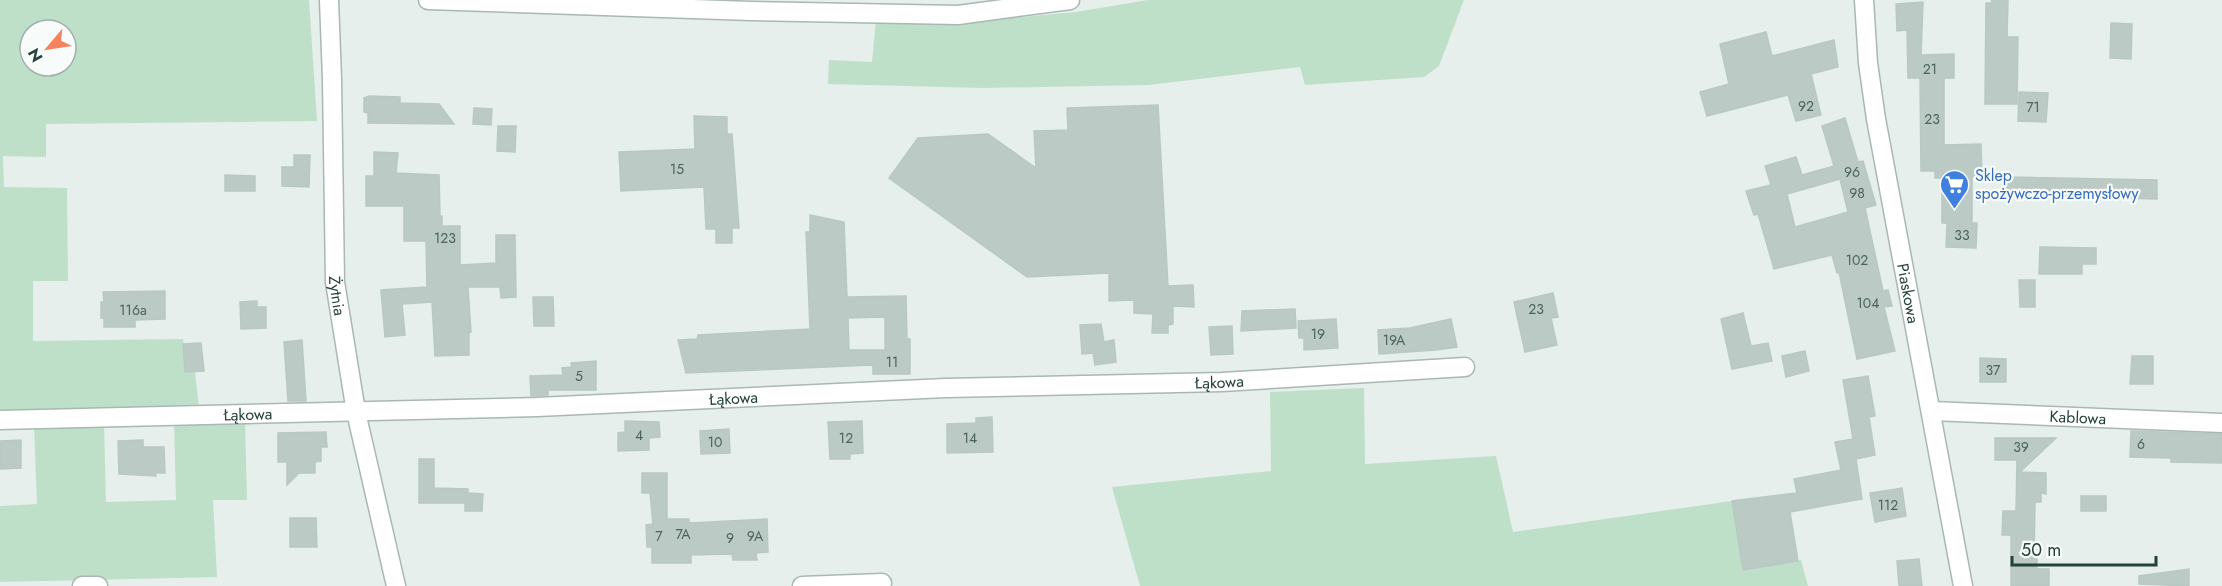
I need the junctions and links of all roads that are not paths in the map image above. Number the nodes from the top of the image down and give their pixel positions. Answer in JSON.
{"nodes":[{"id":1,"x":329,"y":0,"type":"edge"},
{"id":2,"x":428,"y":0,"type":"edge"},
{"id":3,"x":1070,"y":0,"type":"edge"},
{"id":4,"x":1864,"y":0,"type":"edge"},
{"id":5,"x":1465,"y":367,"type":"dead end"},
{"id":6,"x":1932,"y":411,"type":"junction"},
{"id":7,"x":356,"y":412,"type":"junction"},
{"id":8,"x":0,"y":420,"type":"edge"},
{"id":9,"x":2222,"y":423,"type":"edge"},
{"id":10,"x":882,"y":583,"type":"dead end"},
{"id":11,"x":82,"y":586,"type":"edge"},
{"id":12,"x":98,"y":586,"type":"edge"},
{"id":13,"x":396,"y":586,"type":"edge"},
{"id":14,"x":802,"y":586,"type":"edge"},
{"id":15,"x":1963,"y":586,"type":"edge"}],
"edges":[{"from":1,"to":7,"type":"street","name":"Żytnia"},
{"from":2,"to":3,"type":"street"},
{"from":4,"to":6,"type":"street","name":"Piaskowa"},
{"from":5,"to":7,"type":"street","name":"Łąkowa"},
{"from":6,"to":9,"type":"street","name":"Kablowa"},
{"from":6,"to":15,"type":"street","name":"Piaskowa"},
{"from":7,"to":8,"type":"street","name":"Łąkowa"},
{"from":7,"to":13,"type":"street","name":"Żytnia"},
{"from":10,"to":14,"type":"street"},
{"from":11,"to":12,"type":"street"}]}
